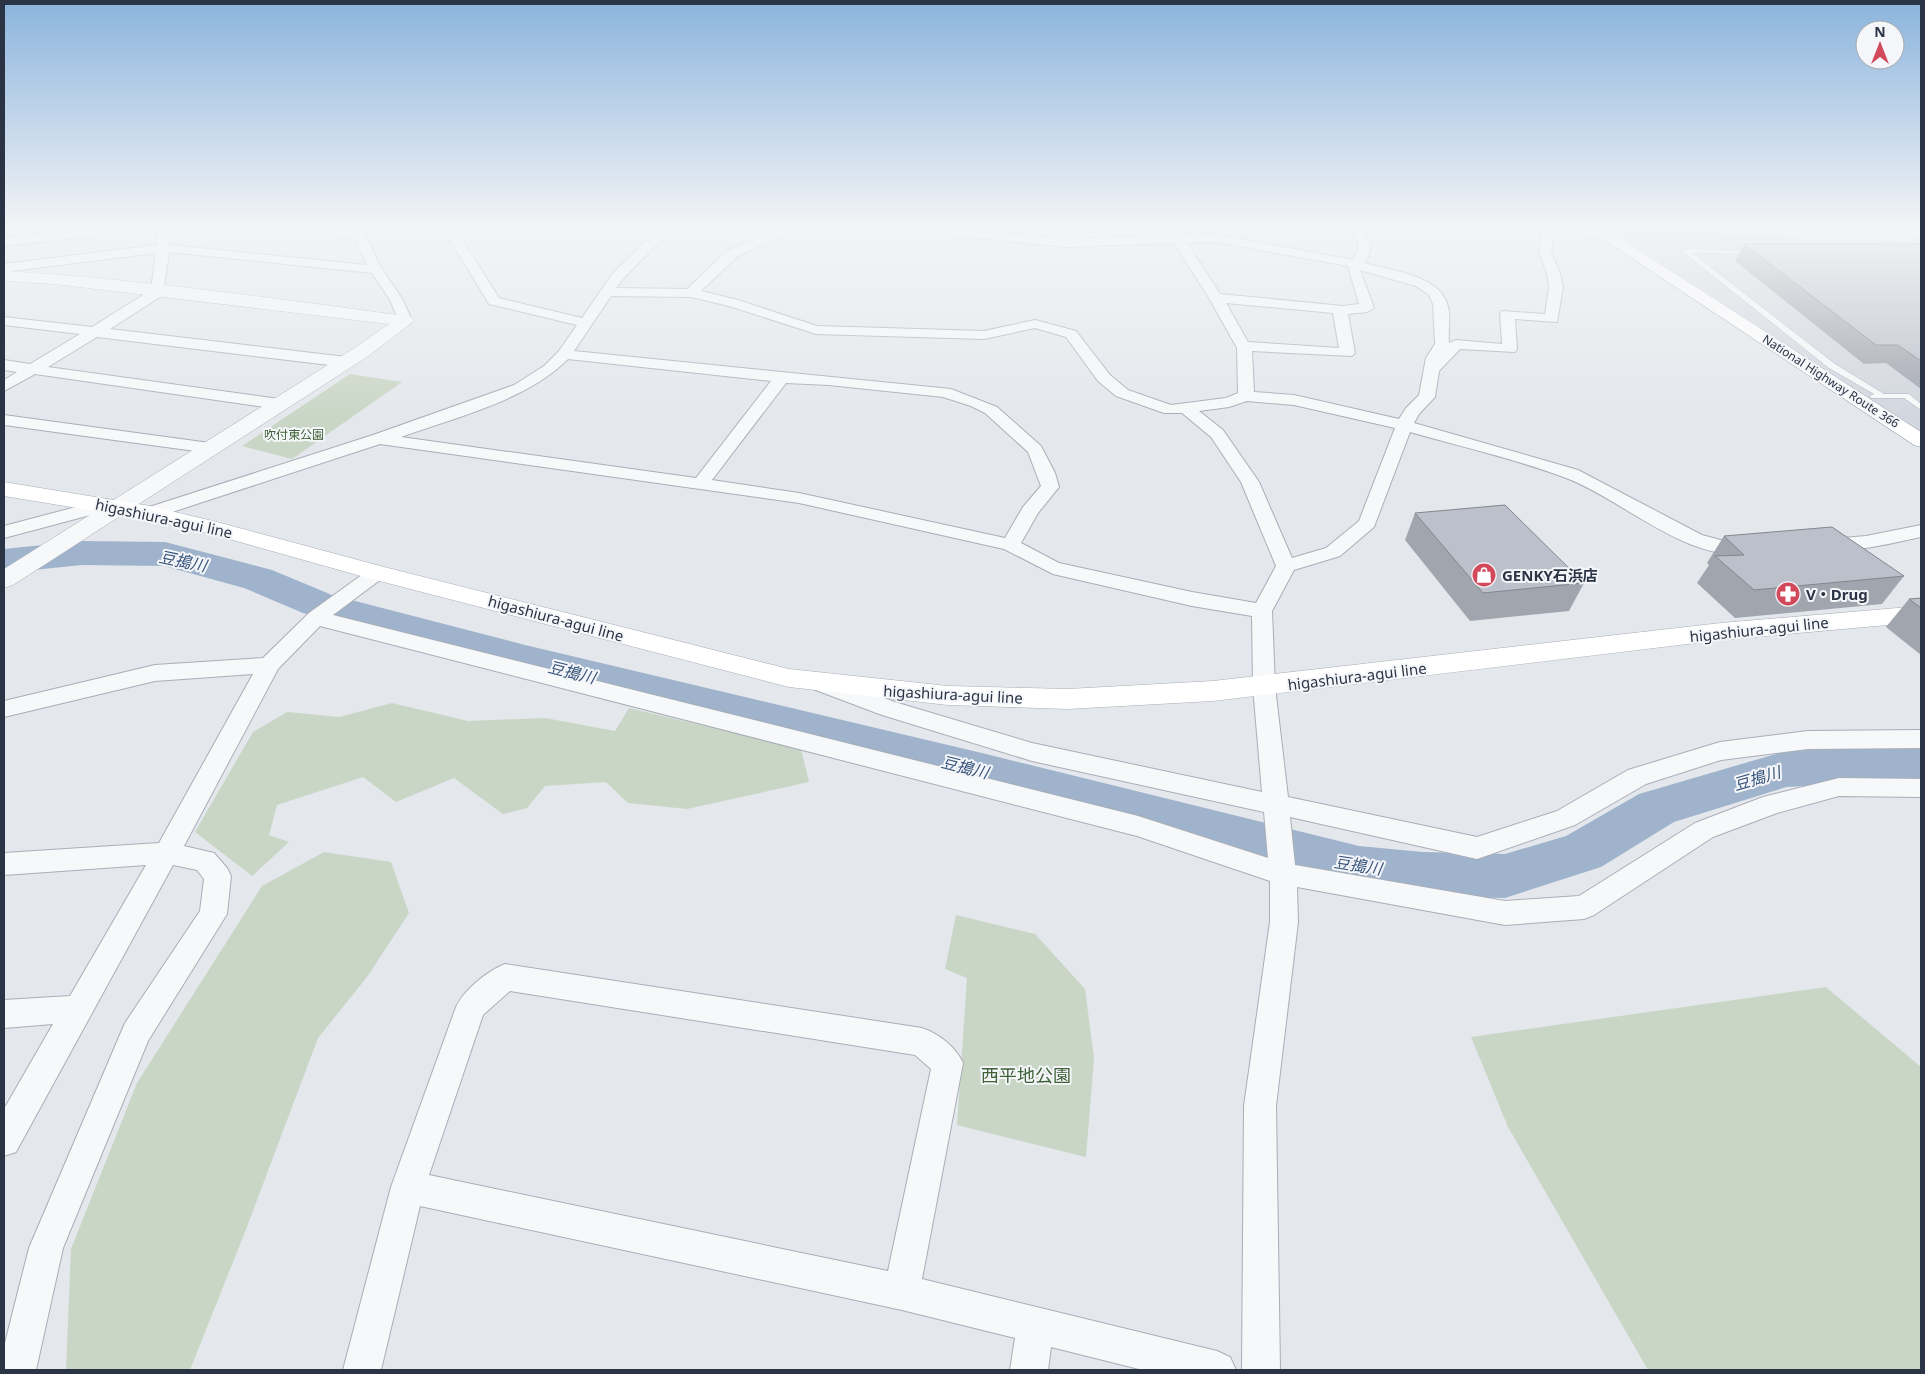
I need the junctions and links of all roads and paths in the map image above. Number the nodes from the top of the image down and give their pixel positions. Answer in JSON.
{"nodes":[{"id":1,"x":133,"y":289,"type":"edge"},
{"id":2,"x":392,"y":289,"type":"edge"},
{"id":3,"x":487,"y":289,"type":"edge"},
{"id":4,"x":608,"y":289,"type":"edge"},
{"id":5,"x":695,"y":289,"type":"edge"},
{"id":6,"x":1210,"y":289,"type":"edge"},
{"id":7,"x":1360,"y":289,"type":"edge"},
{"id":8,"x":1431,"y":289,"type":"edge"},
{"id":9,"x":1555,"y":289,"type":"edge"},
{"id":10,"x":1688,"y":289,"type":"edge"},
{"id":11,"x":1734,"y":289,"type":"edge"},
{"id":12,"x":158,"y":292,"type":"junction"},
{"id":13,"x":606,"y":292,"type":"junction"},
{"id":14,"x":691,"y":293,"type":"junction"},
{"id":15,"x":1216,"y":298,"type":"junction"},
{"id":16,"x":1340,"y":310,"type":"junction"},
{"id":17,"x":4,"y":321,"type":"edge"},
{"id":18,"x":405,"y":321,"type":"junction"},
{"id":19,"x":585,"y":323,"type":"junction"},
{"id":20,"x":97,"y":331,"type":"junction"},
{"id":21,"x":1243,"y":346,"type":"junction"},
{"id":22,"x":564,"y":354,"type":"junction"},
{"id":23,"x":346,"y":362,"type":"junction"},
{"id":24,"x":4,"y":365,"type":"edge"},
{"id":25,"x":33,"y":368,"type":"junction"},
{"id":26,"x":1433,"y":371,"type":"junction"},
{"id":27,"x":782,"y":378,"type":"junction"},
{"id":28,"x":4,"y":386,"type":"edge"},
{"id":29,"x":1880,"y":394,"type":"junction"},
{"id":30,"x":1246,"y":396,"type":"junction"},
{"id":31,"x":1860,"y":400,"type":"junction"},
{"id":32,"x":279,"y":404,"type":"junction"},
{"id":33,"x":1186,"y":408,"type":"junction"},
{"id":34,"x":1921,"y":408,"type":"edge"},
{"id":35,"x":4,"y":420,"type":"edge"},
{"id":36,"x":1404,"y":425,"type":"junction"},
{"id":37,"x":379,"y":439,"type":"junction"},
{"id":38,"x":1921,"y":440,"type":"edge"},
{"id":39,"x":210,"y":448,"type":"junction"},
{"id":40,"x":702,"y":482,"type":"junction"},
{"id":41,"x":4,"y":489,"type":"edge"},
{"id":42,"x":112,"y":509,"type":"junction"},
{"id":43,"x":150,"y":513,"type":"junction"},
{"id":44,"x":1921,"y":531,"type":"edge"},
{"id":45,"x":4,"y":532,"type":"edge"},
{"id":46,"x":1010,"y":545,"type":"junction"},
{"id":47,"x":1808,"y":545,"type":"edge"},
{"id":48,"x":1760,"y":547,"type":"edge"},
{"id":49,"x":1286,"y":566,"type":"junction"},
{"id":50,"x":371,"y":578,"type":"junction"},
{"id":51,"x":4,"y":580,"type":"edge"},
{"id":52,"x":1262,"y":610,"type":"junction"},
{"id":53,"x":1921,"y":614,"type":"edge"},
{"id":54,"x":316,"y":618,"type":"junction"},
{"id":55,"x":269,"y":665,"type":"junction"},
{"id":56,"x":818,"y":682,"type":"junction"},
{"id":57,"x":1264,"y":687,"type":"junction"},
{"id":58,"x":4,"y":710,"type":"edge"},
{"id":59,"x":1921,"y":739,"type":"edge"},
{"id":60,"x":1921,"y":788,"type":"edge"},
{"id":61,"x":1276,"y":805,"type":"junction"},
{"id":62,"x":165,"y":853,"type":"junction"},
{"id":63,"x":4,"y":864,"type":"edge"},
{"id":64,"x":1282,"y":874,"type":"junction"},
{"id":65,"x":77,"y":1008,"type":"junction"},
{"id":66,"x":4,"y":1014,"type":"edge"},
{"id":67,"x":4,"y":1140,"type":"edge"},
{"id":68,"x":408,"y":1187,"type":"junction"},
{"id":69,"x":902,"y":1292,"type":"junction"},
{"id":70,"x":1036,"y":1325,"type":"junction"},
{"id":71,"x":17,"y":1370,"type":"edge"},
{"id":72,"x":362,"y":1370,"type":"edge"},
{"id":73,"x":1029,"y":1370,"type":"edge"},
{"id":74,"x":1217,"y":1370,"type":"edge"},
{"id":75,"x":1260,"y":1370,"type":"edge"}],
"edges":[{"from":1,"to":12,"type":"street"},
{"from":2,"to":18,"type":"street"},
{"from":3,"to":19,"type":"street"},
{"from":4,"to":13,"type":"street"},
{"from":5,"to":14,"type":"street"},
{"from":6,"to":15,"type":"street"},
{"from":7,"to":16,"type":"street"},
{"from":8,"to":26,"type":"street"},
{"from":9,"to":26,"type":"street"},
{"from":10,"to":31,"type":"main road","name":"National Highway Route 366"},
{"from":11,"to":29,"type":"lane"},
{"from":12,"to":18,"type":"street"},
{"from":12,"to":20,"type":"street"},
{"from":13,"to":14,"type":"street"},
{"from":13,"to":19,"type":"street"},
{"from":14,"to":33,"type":"street"},
{"from":15,"to":16,"type":"street"},
{"from":15,"to":21,"type":"street"},
{"from":16,"to":21,"type":"street"},
{"from":17,"to":20,"type":"street"},
{"from":18,"to":23,"type":"street"},
{"from":19,"to":22,"type":"street"},
{"from":20,"to":23,"type":"street"},
{"from":20,"to":25,"type":"street"},
{"from":21,"to":30,"type":"street"},
{"from":22,"to":27,"type":"street"},
{"from":22,"to":37,"type":"street"},
{"from":23,"to":32,"type":"street"},
{"from":24,"to":25,"type":"street"},
{"from":25,"to":28,"type":"street"},
{"from":25,"to":32,"type":"street"},
{"from":26,"to":36,"type":"street"},
{"from":27,"to":40,"type":"street"},
{"from":27,"to":46,"type":"street"},
{"from":29,"to":31,"type":"lane"},
{"from":29,"to":34,"type":"lane"},
{"from":30,"to":33,"type":"street"},
{"from":30,"to":36,"type":"street"},
{"from":31,"to":38,"type":"main road","name":"National Highway Route 366"},
{"from":32,"to":39,"type":"street"},
{"from":33,"to":49,"type":"street"},
{"from":35,"to":39,"type":"street"},
{"from":36,"to":48,"type":"street"},
{"from":36,"to":49,"type":"street"},
{"from":37,"to":40,"type":"street"},
{"from":37,"to":43,"type":"street"},
{"from":39,"to":42,"type":"street"},
{"from":40,"to":46,"type":"street"},
{"from":41,"to":42,"type":"main road","name":"higashiura-agui line"},
{"from":42,"to":43,"type":"main road","name":"higashiura-agui line"},
{"from":42,"to":45,"type":"street"},
{"from":42,"to":51,"type":"street"},
{"from":43,"to":50,"type":"main road","name":"higashiura-agui line"},
{"from":44,"to":47,"type":"street"},
{"from":46,"to":52,"type":"street"},
{"from":49,"to":52,"type":"street"},
{"from":50,"to":54,"type":"street"},
{"from":50,"to":56,"type":"main road","name":"higashiura-agui line"},
{"from":52,"to":57,"type":"street"},
{"from":53,"to":57,"type":"main road","name":"higashiura-agui line"},
{"from":54,"to":55,"type":"street"},
{"from":54,"to":64,"type":"street"},
{"from":55,"to":58,"type":"street"},
{"from":55,"to":62,"type":"street"},
{"from":56,"to":57,"type":"main road","name":"higashiura-agui line"},
{"from":56,"to":61,"type":"street"},
{"from":57,"to":61,"type":"street"},
{"from":59,"to":61,"type":"street"},
{"from":60,"to":64,"type":"street"},
{"from":61,"to":64,"type":"street"},
{"from":62,"to":63,"type":"street"},
{"from":62,"to":65,"type":"street"},
{"from":62,"to":71,"type":"street"},
{"from":64,"to":75,"type":"street"},
{"from":65,"to":66,"type":"street"},
{"from":65,"to":67,"type":"street"},
{"from":68,"to":69,"type":"street"},
{"from":68,"to":69,"type":"street"},
{"from":68,"to":72,"type":"street"},
{"from":69,"to":70,"type":"street"},
{"from":70,"to":73,"type":"street"},
{"from":70,"to":74,"type":"street"}]}
